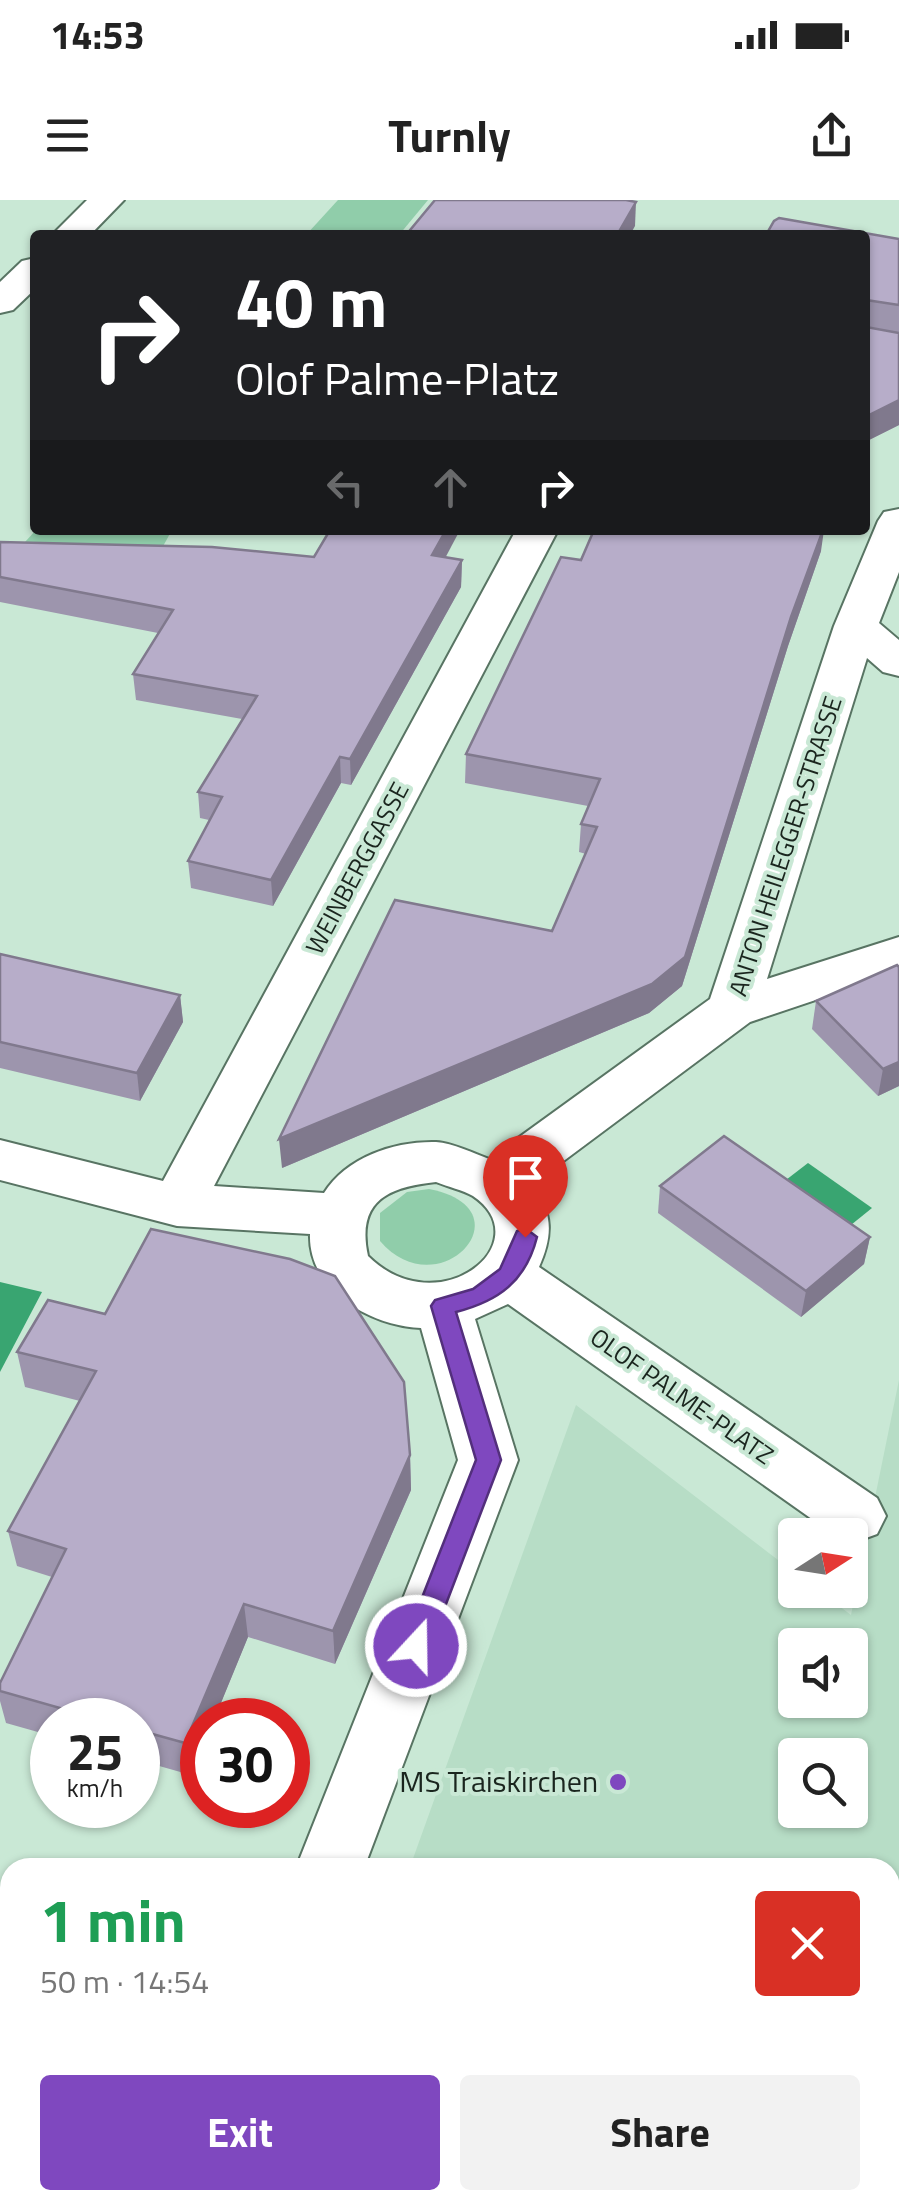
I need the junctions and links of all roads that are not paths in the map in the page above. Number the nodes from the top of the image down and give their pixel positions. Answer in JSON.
{"nodes":[{"id":1,"x":107,"y":200,"type":"edge"},
{"id":2,"x":75,"y":230,"type":"edge"},
{"id":3,"x":30,"y":274,"type":"edge"},
{"id":4,"x":0,"y":302,"type":"edge"},
{"id":5,"x":899,"y":521,"type":"edge"},
{"id":6,"x":534,"y":535,"type":"edge"},
{"id":7,"x":856,"y":626,"type":"junction"},
{"id":8,"x":899,"y":663,"type":"edge"},
{"id":9,"x":899,"y":954,"type":"edge"},
{"id":10,"x":732,"y":1009,"type":"junction"},
{"id":11,"x":0,"y":1160,"type":"edge"},
{"id":12,"x":496,"y":1182,"type":"junction"},
{"id":13,"x":177,"y":1206,"type":"junction"},
{"id":14,"x":339,"y":1215,"type":"junction"},
{"id":15,"x":508,"y":1275,"type":"junction"},
{"id":16,"x":443,"y":1306,"type":"junction"},
{"id":17,"x":855,"y":1516,"type":"dead end"},
{"id":18,"x":334,"y":1858,"type":"edge"}],
"edges":[{"from":1,"to":2,"type":"street"},
{"from":3,"to":4,"type":"street"},
{"from":5,"to":7,"type":"street","name":"ANTON HEILEGGER-STRASSE"},
{"from":6,"to":13,"type":"street","name":"WEINBERGGASSE"},
{"from":7,"to":8,"type":"street"},
{"from":7,"to":10,"type":"street","name":"ANTON HEILEGGER-STRASSE"},
{"from":9,"to":10,"type":"street"},
{"from":10,"to":12,"type":"street","name":"ANTON HEILEGGER-STRASSE"},
{"from":11,"to":13,"type":"street"},
{"from":12,"to":14,"type":"street"},
{"from":12,"to":15,"type":"street"},
{"from":13,"to":14,"type":"street"},
{"from":14,"to":16,"type":"street"},
{"from":15,"to":16,"type":"street"},
{"from":15,"to":17,"type":"street","name":"OLOF PALME-PLATZ"},
{"from":16,"to":18,"type":"street"}]}
